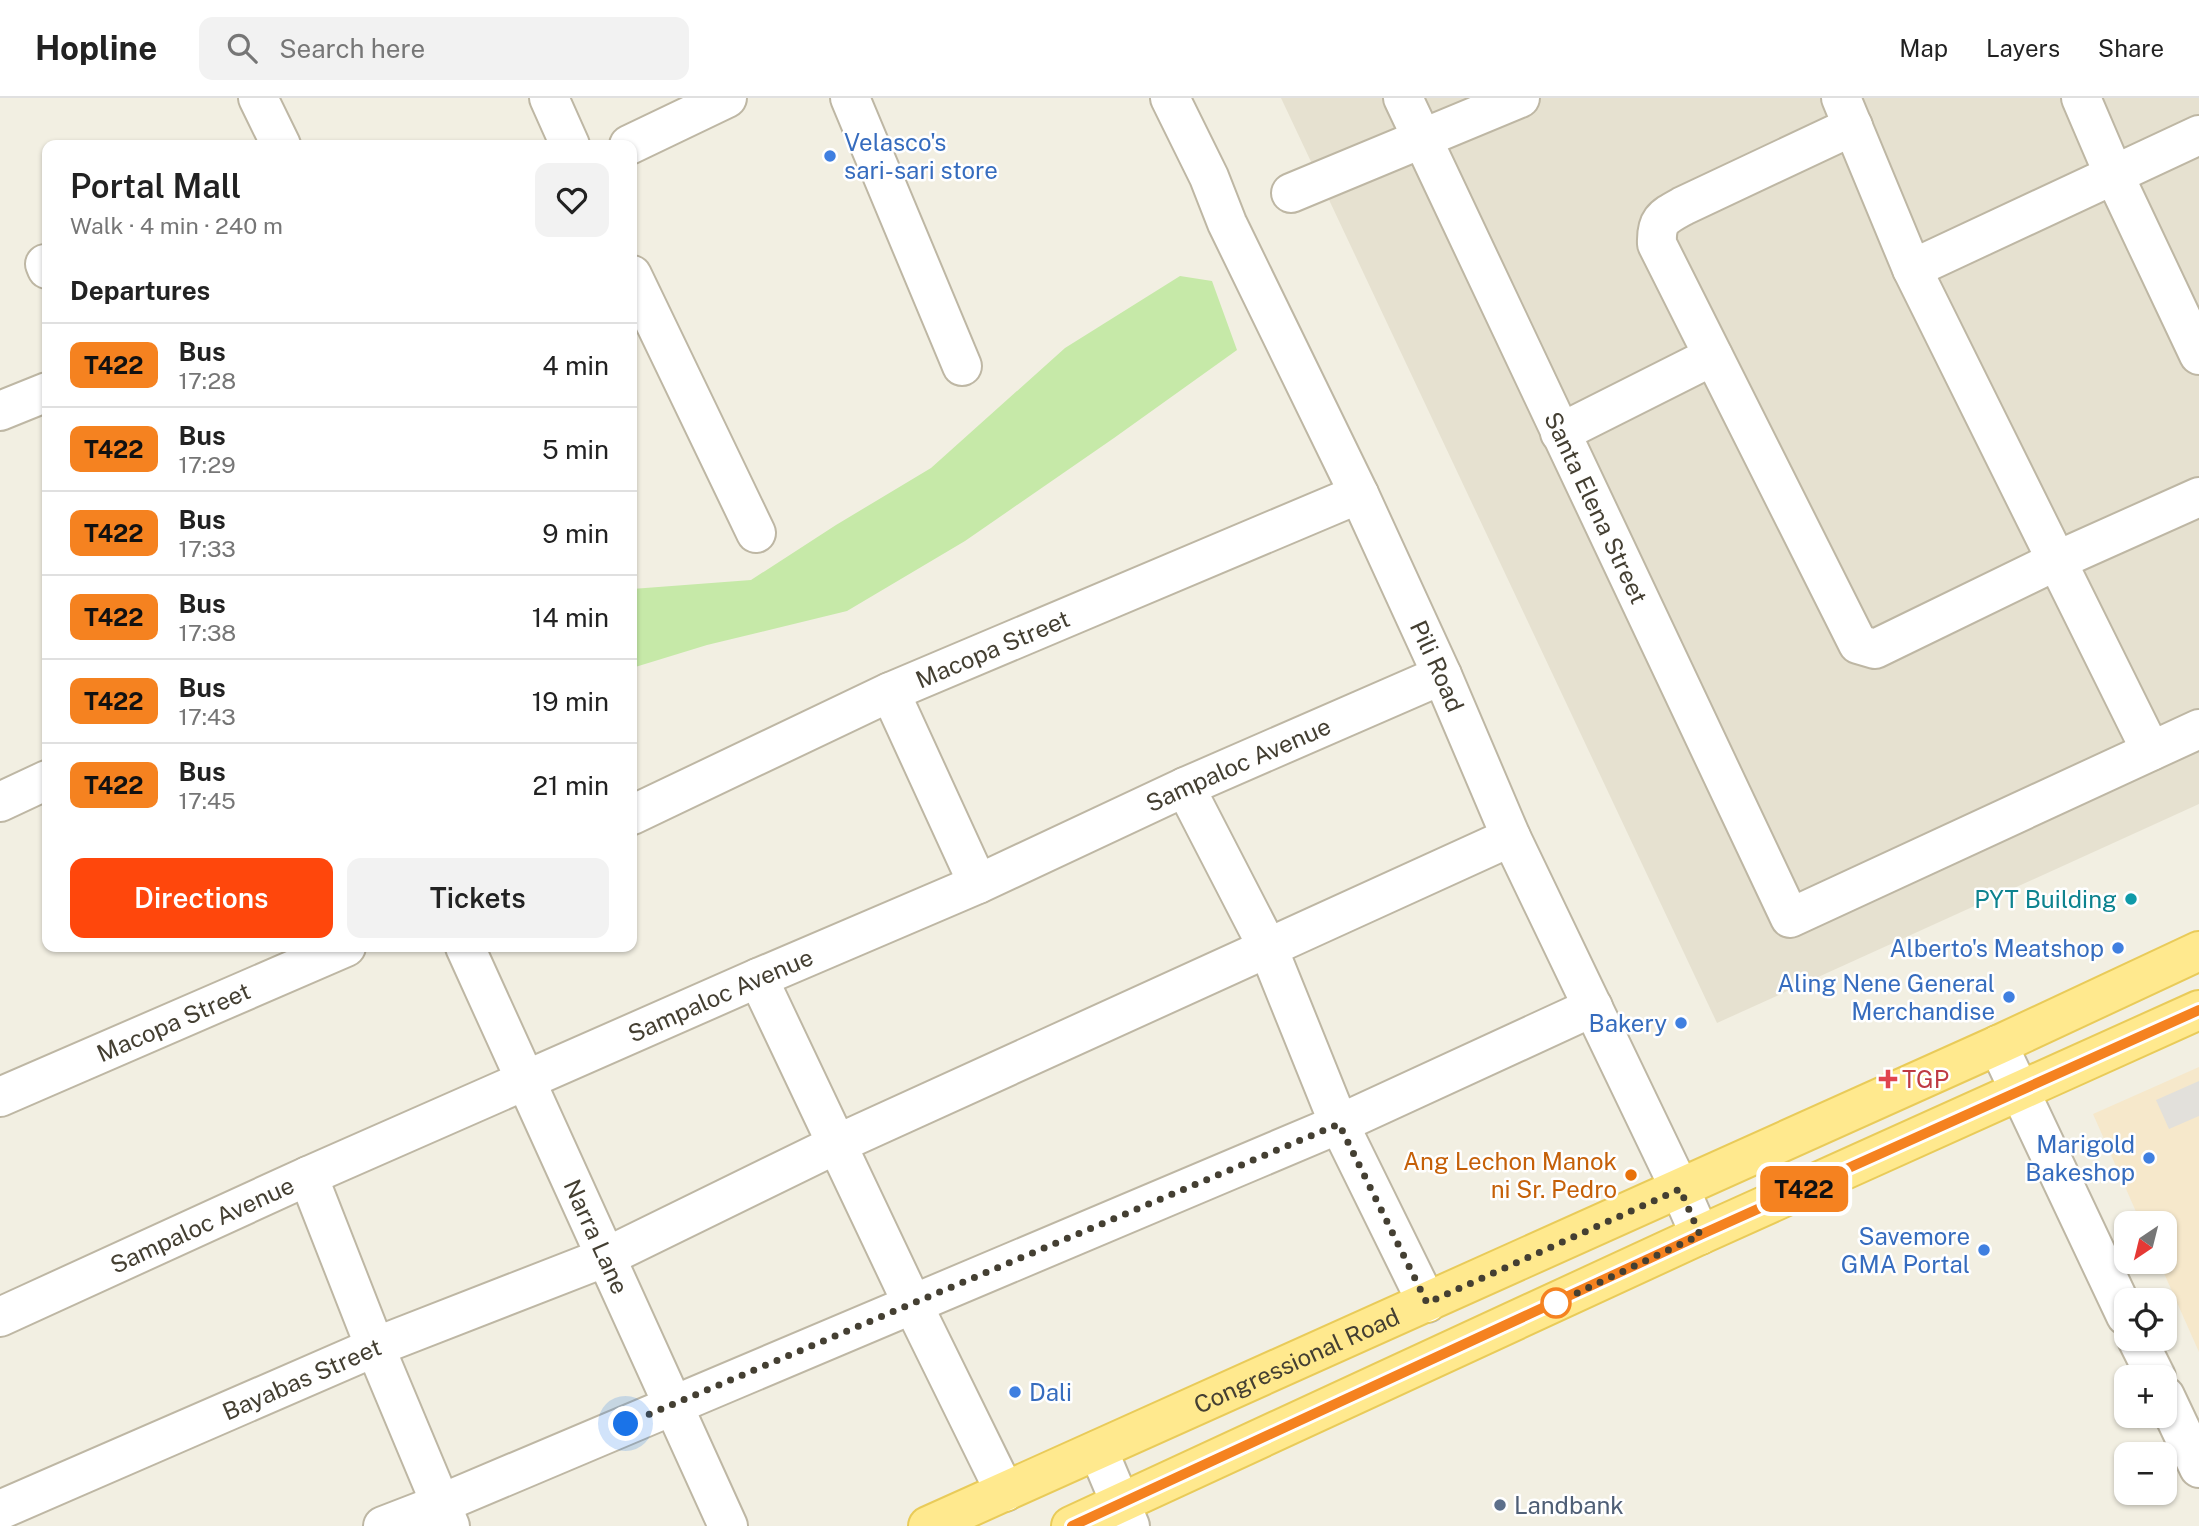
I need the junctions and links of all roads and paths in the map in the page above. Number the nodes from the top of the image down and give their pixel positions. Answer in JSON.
{"nodes":[{"id":1,"x":258,"y":98,"type":"edge"},
{"id":2,"x":548,"y":98,"type":"edge"},
{"id":3,"x":727,"y":98,"type":"edge"},
{"id":4,"x":850,"y":98,"type":"edge"},
{"id":5,"x":1170,"y":98,"type":"edge"},
{"id":6,"x":1403,"y":98,"type":"edge"},
{"id":7,"x":1520,"y":98,"type":"edge"},
{"id":8,"x":2081,"y":98,"type":"edge"},
{"id":9,"x":1847,"y":112,"type":"edge"},
{"id":10,"x":2199,"y":135,"type":"edge"},
{"id":11,"x":1422,"y":139,"type":"junction"},
{"id":12,"x":279,"y":140,"type":"edge"},
{"id":13,"x":568,"y":140,"type":"edge"},
{"id":14,"x":637,"y":141,"type":"edge"},
{"id":15,"x":2114,"y":175,"type":"junction"},
{"id":16,"x":1291,"y":193,"type":"dead end"},
{"id":17,"x":1912,"y":269,"type":"junction"},
{"id":18,"x":637,"y":285,"type":"edge"},
{"id":19,"x":2199,"y":355,"type":"edge"},
{"id":20,"x":1713,"y":356,"type":"junction"},
{"id":21,"x":962,"y":366,"type":"dead end"},
{"id":22,"x":42,"y":394,"type":"edge"},
{"id":23,"x":0,"y":411,"type":"edge"},
{"id":24,"x":1560,"y":433,"type":"junction"},
{"id":25,"x":1359,"y":494,"type":"junction"},
{"id":26,"x":2199,"y":497,"type":"edge"},
{"id":27,"x":756,"y":533,"type":"dead end"},
{"id":28,"x":2056,"y":561,"type":"junction"},
{"id":29,"x":1442,"y":675,"type":"junction"},
{"id":30,"x":890,"y":692,"type":"junction"},
{"id":31,"x":2199,"y":729,"type":"edge"},
{"id":32,"x":2151,"y":751,"type":"junction"},
{"id":33,"x":42,"y":782,"type":"edge"},
{"id":34,"x":1185,"y":787,"type":"junction"},
{"id":35,"x":0,"y":802,"type":"edge"},
{"id":36,"x":637,"y":813,"type":"edge"},
{"id":37,"x":1511,"y":837,"type":"junction"},
{"id":38,"x":978,"y":884,"type":"junction"},
{"id":39,"x":1268,"y":948,"type":"junction"},
{"id":40,"x":2199,"y":951,"type":"edge"},
{"id":41,"x":334,"y":952,"type":"edge"},
{"id":42,"x":468,"y":952,"type":"edge"},
{"id":43,"x":758,"y":978,"type":"junction"},
{"id":44,"x":1593,"y":1007,"type":"junction"},
{"id":45,"x":2199,"y":1010,"type":"edge"},
{"id":46,"x":1998,"y":1045,"type":"junction"},
{"id":47,"x":526,"y":1079,"type":"junction"},
{"id":48,"x":2020,"y":1092,"type":"junction"},
{"id":49,"x":0,"y":1097,"type":"edge"},
{"id":50,"x":1339,"y":1124,"type":"junction"},
{"id":51,"x":837,"y":1144,"type":"junction"},
{"id":52,"x":308,"y":1176,"type":"junction"},
{"id":53,"x":1680,"y":1189,"type":"junction"},
{"id":54,"x":1700,"y":1235,"type":"junction"},
{"id":55,"x":606,"y":1256,"type":"junction"},
{"id":56,"x":2114,"y":1291,"type":"edge"},
{"id":57,"x":1427,"y":1303,"type":"junction"},
{"id":58,"x":913,"y":1305,"type":"junction"},
{"id":59,"x":0,"y":1315,"type":"edge"},
{"id":60,"x":375,"y":1347,"type":"junction"},
{"id":61,"x":1278,"y":1369,"type":"junction"},
{"id":62,"x":673,"y":1405,"type":"junction"},
{"id":63,"x":1301,"y":1420,"type":"junction"},
{"id":64,"x":2177,"y":1421,"type":"edge"},
{"id":65,"x":1098,"y":1450,"type":"junction"},
{"id":66,"x":2199,"y":1468,"type":"edge"},
{"id":67,"x":1005,"y":1492,"type":"junction"},
{"id":68,"x":0,"y":1510,"type":"edge"},
{"id":69,"x":445,"y":1515,"type":"edge"},
{"id":70,"x":1126,"y":1515,"type":"edge"},
{"id":71,"x":383,"y":1526,"type":"edge"},
{"id":72,"x":728,"y":1526,"type":"edge"},
{"id":73,"x":928,"y":1526,"type":"edge"},
{"id":74,"x":1072,"y":1526,"type":"edge"}],
"edges":[{"from":1,"to":12,"type":"street"},
{"from":2,"to":13,"type":"street"},
{"from":3,"to":14,"type":"street"},
{"from":4,"to":21,"type":"street"},
{"from":5,"to":25,"type":"street","name":"Pili Road"},
{"from":6,"to":11,"type":"street","name":"Santa Elena Street"},
{"from":7,"to":11,"type":"street"},
{"from":8,"to":15,"type":"street"},
{"from":9,"to":17,"type":"street"},
{"from":9,"to":20,"type":"street"},
{"from":10,"to":15,"type":"street"},
{"from":11,"to":16,"type":"street"},
{"from":11,"to":24,"type":"street","name":"Santa Elena Street"},
{"from":15,"to":17,"type":"street"},
{"from":15,"to":19,"type":"street"},
{"from":17,"to":28,"type":"street"},
{"from":18,"to":27,"type":"street"},
{"from":20,"to":24,"type":"street"},
{"from":20,"to":28,"type":"street"},
{"from":22,"to":23,"type":"street"},
{"from":24,"to":32,"type":"street","name":"Santa Elena Street"},
{"from":25,"to":29,"type":"street","name":"Pili Road"},
{"from":25,"to":30,"type":"street","name":"Macopa Street"},
{"from":26,"to":28,"type":"street"},
{"from":28,"to":32,"type":"street"},
{"from":29,"to":34,"type":"street","name":"Sampaloc Avenue"},
{"from":29,"to":37,"type":"street","name":"Pili Road"},
{"from":30,"to":36,"type":"street","name":"Macopa Street"},
{"from":30,"to":38,"type":"street"},
{"from":31,"to":32,"type":"street"},
{"from":33,"to":35,"type":"street"},
{"from":34,"to":38,"type":"street","name":"Sampaloc Avenue"},
{"from":34,"to":39,"type":"street"},
{"from":37,"to":39,"type":"street","name":"Bayabas Street"},
{"from":37,"to":44,"type":"street","name":"Pili Road"},
{"from":38,"to":43,"type":"street","name":"Sampaloc Avenue"},
{"from":39,"to":50,"type":"street"},
{"from":39,"to":51,"type":"street","name":"Bayabas Street"},
{"from":40,"to":46,"type":"main road","name":"Congressional Road"},
{"from":41,"to":49,"type":"street","name":"Macopa Street"},
{"from":42,"to":47,"type":"street","name":"Narra Lane"},
{"from":43,"to":47,"type":"street","name":"Sampaloc Avenue"},
{"from":43,"to":51,"type":"street"},
{"from":44,"to":50,"type":"street"},
{"from":44,"to":53,"type":"street","name":"Pili Road"},
{"from":45,"to":48,"type":"main road"},
{"from":46,"to":48,"type":"street"},
{"from":46,"to":53,"type":"main road","name":"Congressional Road"},
{"from":47,"to":52,"type":"street","name":"Sampaloc Avenue"},
{"from":47,"to":55,"type":"street","name":"Narra Lane"},
{"from":48,"to":54,"type":"main road"},
{"from":48,"to":56,"type":"street"},
{"from":50,"to":57,"type":"street"},
{"from":50,"to":58,"type":"street"},
{"from":51,"to":55,"type":"street","name":"Bayabas Street"},
{"from":51,"to":58,"type":"street"},
{"from":52,"to":59,"type":"street","name":"Sampaloc Avenue"},
{"from":52,"to":60,"type":"street"},
{"from":53,"to":54,"type":"street","name":"Pili Road"},
{"from":53,"to":57,"type":"main road","name":"Congressional Road"},
{"from":54,"to":63,"type":"main road"},
{"from":55,"to":60,"type":"street","name":"Bayabas Street"},
{"from":55,"to":62,"type":"street","name":"Narra Lane"},
{"from":57,"to":61,"type":"main road","name":"Congressional Road"},
{"from":58,"to":62,"type":"street"},
{"from":58,"to":67,"type":"street"},
{"from":60,"to":68,"type":"street","name":"Bayabas Street"},
{"from":60,"to":69,"type":"street"},
{"from":61,"to":63,"type":"main road"},
{"from":61,"to":65,"type":"main road","name":"Congressional Road"},
{"from":62,"to":69,"type":"street"},
{"from":62,"to":72,"type":"street","name":"Narra Lane"},
{"from":63,"to":70,"type":"main road"},
{"from":64,"to":66,"type":"street"},
{"from":65,"to":67,"type":"main road","name":"Congressional Road"},
{"from":65,"to":70,"type":"street"},
{"from":67,"to":73,"type":"main road","name":"Congressional Road"},
{"from":69,"to":71,"type":"street"},
{"from":70,"to":74,"type":"main road"}]}
